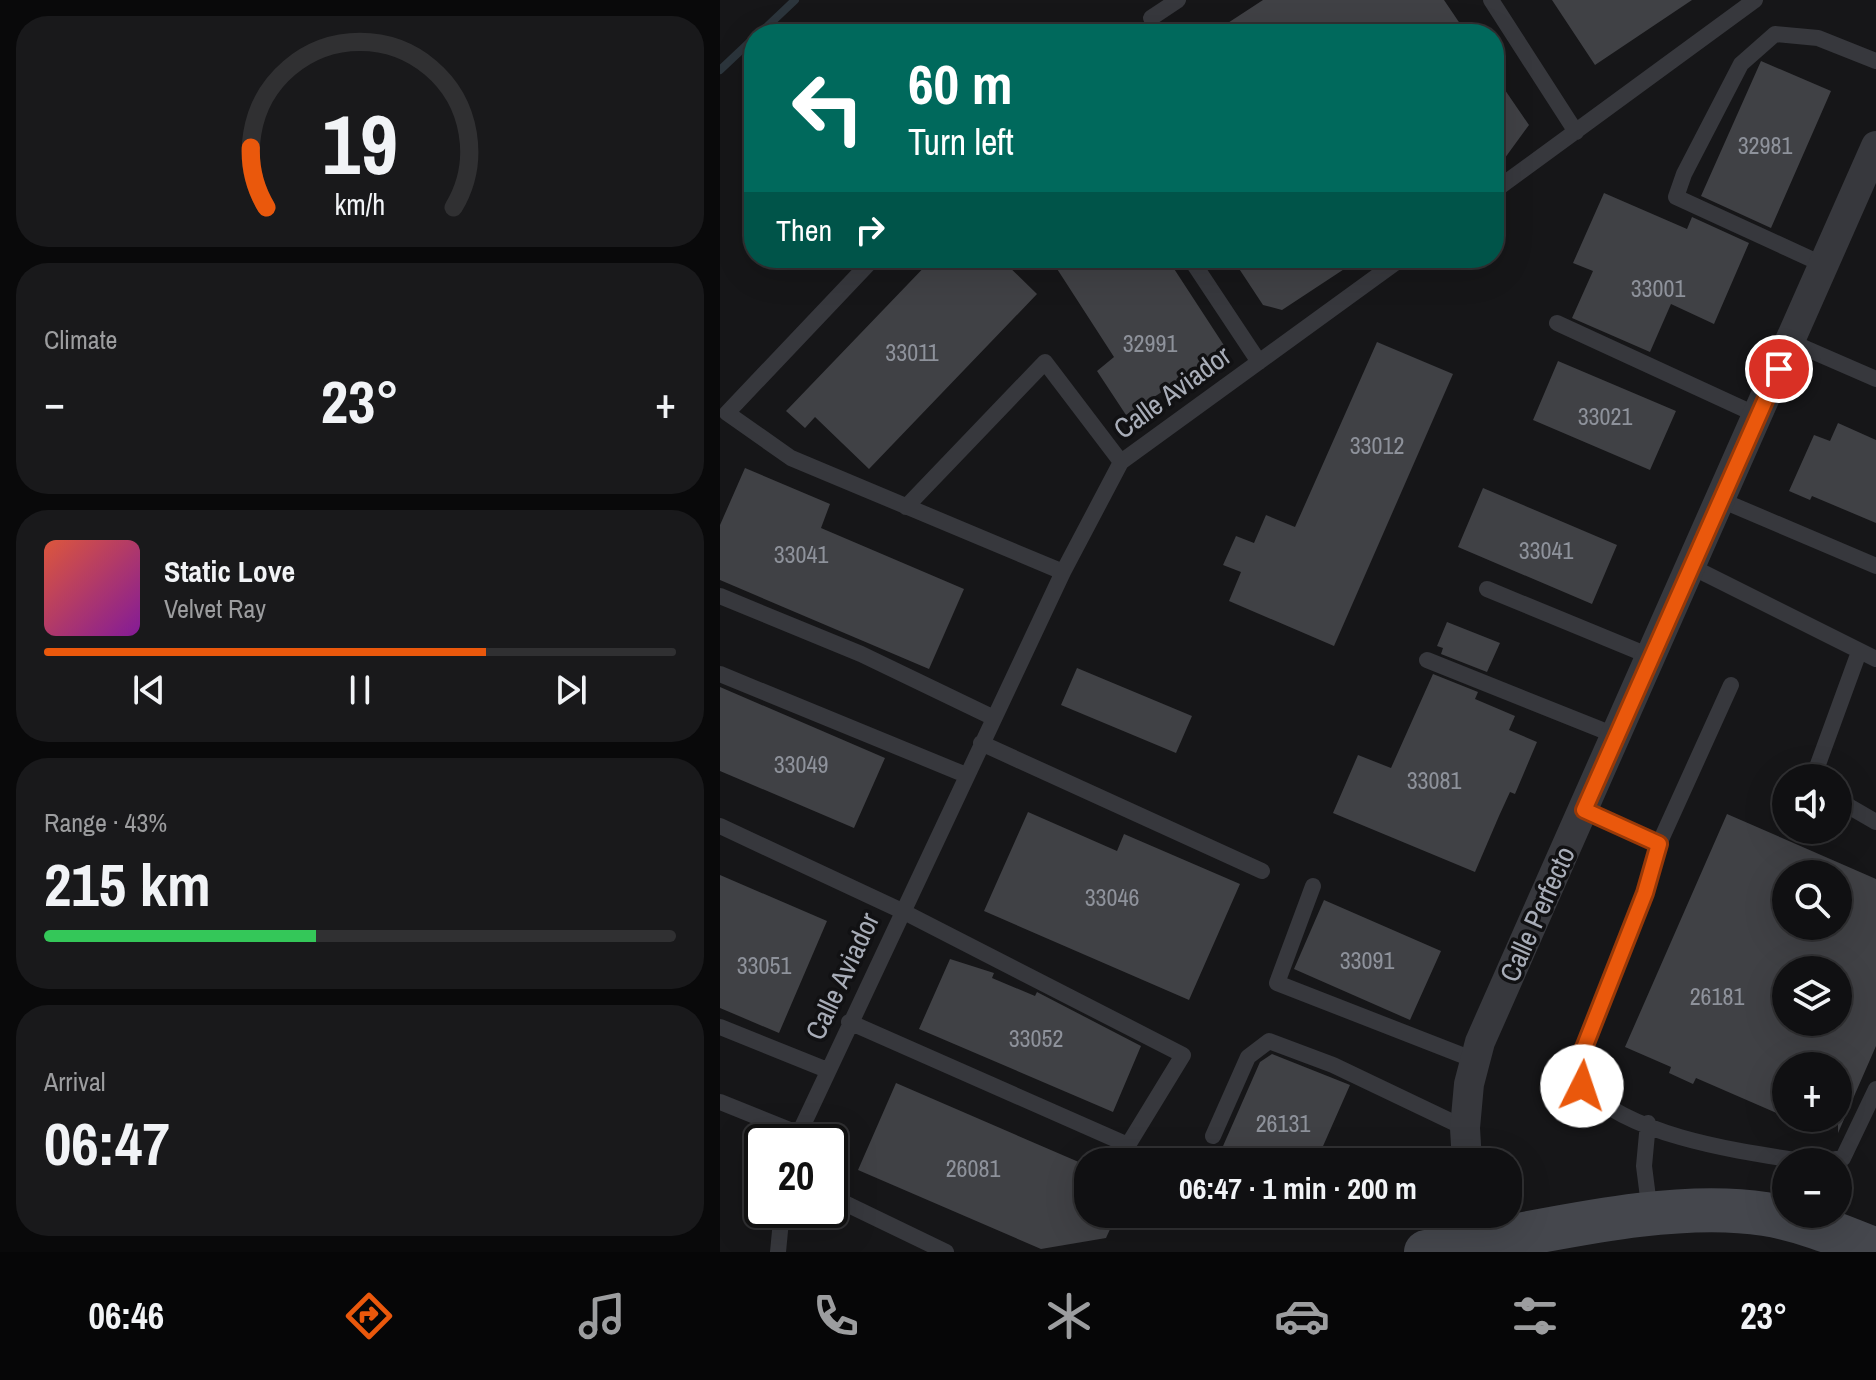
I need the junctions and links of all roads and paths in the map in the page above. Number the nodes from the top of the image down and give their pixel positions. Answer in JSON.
{"nodes":[{"id":1,"x":1178,"y":0,"type":"edge"},
{"id":2,"x":1491,"y":0,"type":"edge"},
{"id":3,"x":1755,"y":0,"type":"edge"},
{"id":4,"x":1151,"y":18,"type":"dead end"},
{"id":5,"x":1876,"y":61,"type":"edge"},
{"id":6,"x":1576,"y":132,"type":"junction"},
{"id":7,"x":1876,"y":146,"type":"edge"},
{"id":8,"x":1504,"y":184,"type":"edge"},
{"id":9,"x":1867,"y":189,"type":"edge"},
{"id":10,"x":1824,"y":265,"type":"junction"},
{"id":11,"x":865,"y":268,"type":"edge"},
{"id":12,"x":1197,"y":268,"type":"edge"},
{"id":13,"x":1388,"y":268,"type":"edge"},
{"id":14,"x":1557,"y":323,"type":"dead end"},
{"id":15,"x":1791,"y":342,"type":"junction"},
{"id":16,"x":1259,"y":362,"type":"junction"},
{"id":17,"x":1876,"y":379,"type":"edge"},
{"id":18,"x":1759,"y":416,"type":"junction"},
{"id":19,"x":724,"y":418,"type":"edge"},
{"id":20,"x":1121,"y":462,"type":"junction"},
{"id":21,"x":1721,"y":500,"type":"junction"},
{"id":22,"x":906,"y":507,"type":"junction"},
{"id":23,"x":1876,"y":566,"type":"edge"},
{"id":24,"x":1692,"y":567,"type":"junction"},
{"id":25,"x":1063,"y":572,"type":"junction"},
{"id":26,"x":1487,"y":589,"type":"dead end"},
{"id":27,"x":720,"y":596,"type":"edge"},
{"id":28,"x":1859,"y":652,"type":"junction"},
{"id":29,"x":1652,"y":657,"type":"junction"},
{"id":30,"x":1876,"y":659,"type":"edge"},
{"id":31,"x":1427,"y":660,"type":"dead end"},
{"id":32,"x":720,"y":674,"type":"edge"},
{"id":33,"x":1731,"y":685,"type":"dead end"},
{"id":34,"x":994,"y":718,"type":"junction"},
{"id":35,"x":1617,"y":736,"type":"junction"},
{"id":36,"x":981,"y":743,"type":"junction"},
{"id":37,"x":1818,"y":764,"type":"edge"},
{"id":38,"x":966,"y":775,"type":"junction"},
{"id":39,"x":1852,"y":808,"type":"edge"},
{"id":40,"x":1584,"y":810,"type":"junction"},
{"id":41,"x":1876,"y":822,"type":"edge"},
{"id":42,"x":720,"y":826,"type":"edge"},
{"id":43,"x":1659,"y":844,"type":"junction"},
{"id":44,"x":1262,"y":871,"type":"dead end"},
{"id":45,"x":1313,"y":886,"type":"dead end"},
{"id":46,"x":902,"y":911,"type":"junction"},
{"id":47,"x":849,"y":1022,"type":"junction"},
{"id":48,"x":720,"y":1027,"type":"edge"},
{"id":49,"x":1477,"y":1061,"type":"junction"},
{"id":50,"x":827,"y":1070,"type":"junction"},
{"id":51,"x":1876,"y":1089,"type":"edge"},
{"id":52,"x":720,"y":1102,"type":"edge"},
{"id":53,"x":1648,"y":1123,"type":"junction"},
{"id":54,"x":766,"y":1124,"type":"edge"},
{"id":55,"x":802,"y":1124,"type":"edge"},
{"id":56,"x":1465,"y":1128,"type":"junction"},
{"id":57,"x":1213,"y":1136,"type":"dead end"},
{"id":58,"x":1466,"y":1148,"type":"edge"},
{"id":59,"x":1848,"y":1148,"type":"edge"},
{"id":60,"x":1772,"y":1156,"type":"edge"},
{"id":61,"x":848,"y":1205,"type":"edge"},
{"id":62,"x":1650,"y":1215,"type":"junction"},
{"id":63,"x":780,"y":1228,"type":"edge"},
{"id":64,"x":1475,"y":1229,"type":"edge"},
{"id":65,"x":1876,"y":1250,"type":"edge"},
{"id":66,"x":778,"y":1252,"type":"edge"},
{"id":67,"x":946,"y":1252,"type":"edge"},
{"id":68,"x":1426,"y":1252,"type":"edge"}],
"edges":[{"from":1,"to":4,"type":"lane"},
{"from":2,"to":6,"type":"lane"},
{"from":3,"to":6,"type":"lane"},
{"from":5,"to":10,"type":"lane"},
{"from":6,"to":8,"type":"lane"},
{"from":7,"to":9,"type":"street","name":"Calle Perfecto"},
{"from":9,"to":10,"type":"street","name":"Calle Perfecto"},
{"from":10,"to":15,"type":"street","name":"Calle Perfecto"},
{"from":11,"to":19,"type":"lane"},
{"from":12,"to":16,"type":"lane"},
{"from":13,"to":16,"type":"lane","name":"Calle Aviador"},
{"from":14,"to":18,"type":"lane"},
{"from":15,"to":17,"type":"lane"},
{"from":15,"to":18,"type":"street","name":"Calle Perfecto"},
{"from":16,"to":20,"type":"lane","name":"Calle Aviador"},
{"from":18,"to":21,"type":"street","name":"Calle Perfecto"},
{"from":19,"to":22,"type":"lane"},
{"from":20,"to":22,"type":"lane","name":"Calle Aviador"},
{"from":20,"to":25,"type":"lane","name":"Calle Aviador"},
{"from":21,"to":23,"type":"lane"},
{"from":21,"to":24,"type":"street","name":"Calle Perfecto"},
{"from":22,"to":25,"type":"lane"},
{"from":24,"to":28,"type":"lane"},
{"from":24,"to":29,"type":"street","name":"Calle Perfecto"},
{"from":25,"to":34,"type":"lane","name":"Calle Aviador"},
{"from":26,"to":29,"type":"lane"},
{"from":27,"to":34,"type":"lane"},
{"from":28,"to":30,"type":"lane"},
{"from":28,"to":37,"type":"lane"},
{"from":29,"to":35,"type":"street","name":"Calle Perfecto"},
{"from":31,"to":35,"type":"lane"},
{"from":32,"to":38,"type":"lane"},
{"from":33,"to":43,"type":"lane"},
{"from":34,"to":36,"type":"lane","name":"Calle Aviador"},
{"from":35,"to":40,"type":"street","name":"Calle Perfecto"},
{"from":36,"to":38,"type":"lane","name":"Calle Aviador"},
{"from":36,"to":44,"type":"lane"},
{"from":38,"to":46,"type":"lane","name":"Calle Aviador"},
{"from":39,"to":41,"type":"lane"},
{"from":40,"to":43,"type":"lane"},
{"from":40,"to":49,"type":"street","name":"Calle Perfecto"},
{"from":42,"to":46,"type":"lane"},
{"from":43,"to":53,"type":"lane"},
{"from":45,"to":49,"type":"lane"},
{"from":46,"to":47,"type":"lane","name":"Calle Aviador"},
{"from":46,"to":47,"type":"lane"},
{"from":47,"to":50,"type":"lane","name":"Calle Aviador"},
{"from":48,"to":50,"type":"lane"},
{"from":49,"to":56,"type":"street","name":"Calle Perfecto"},
{"from":50,"to":55,"type":"lane","name":"Calle Aviador"},
{"from":51,"to":59,"type":"lane"},
{"from":52,"to":54,"type":"lane"},
{"from":53,"to":60,"type":"lane"},
{"from":53,"to":62,"type":"lane"},
{"from":56,"to":57,"type":"lane"},
{"from":56,"to":58,"type":"street","name":"Calle Perfecto"},
{"from":61,"to":67,"type":"lane"},
{"from":62,"to":64,"type":"street"},
{"from":62,"to":65,"type":"street"},
{"from":63,"to":66,"type":"lane"},
{"from":64,"to":68,"type":"street"}]}
